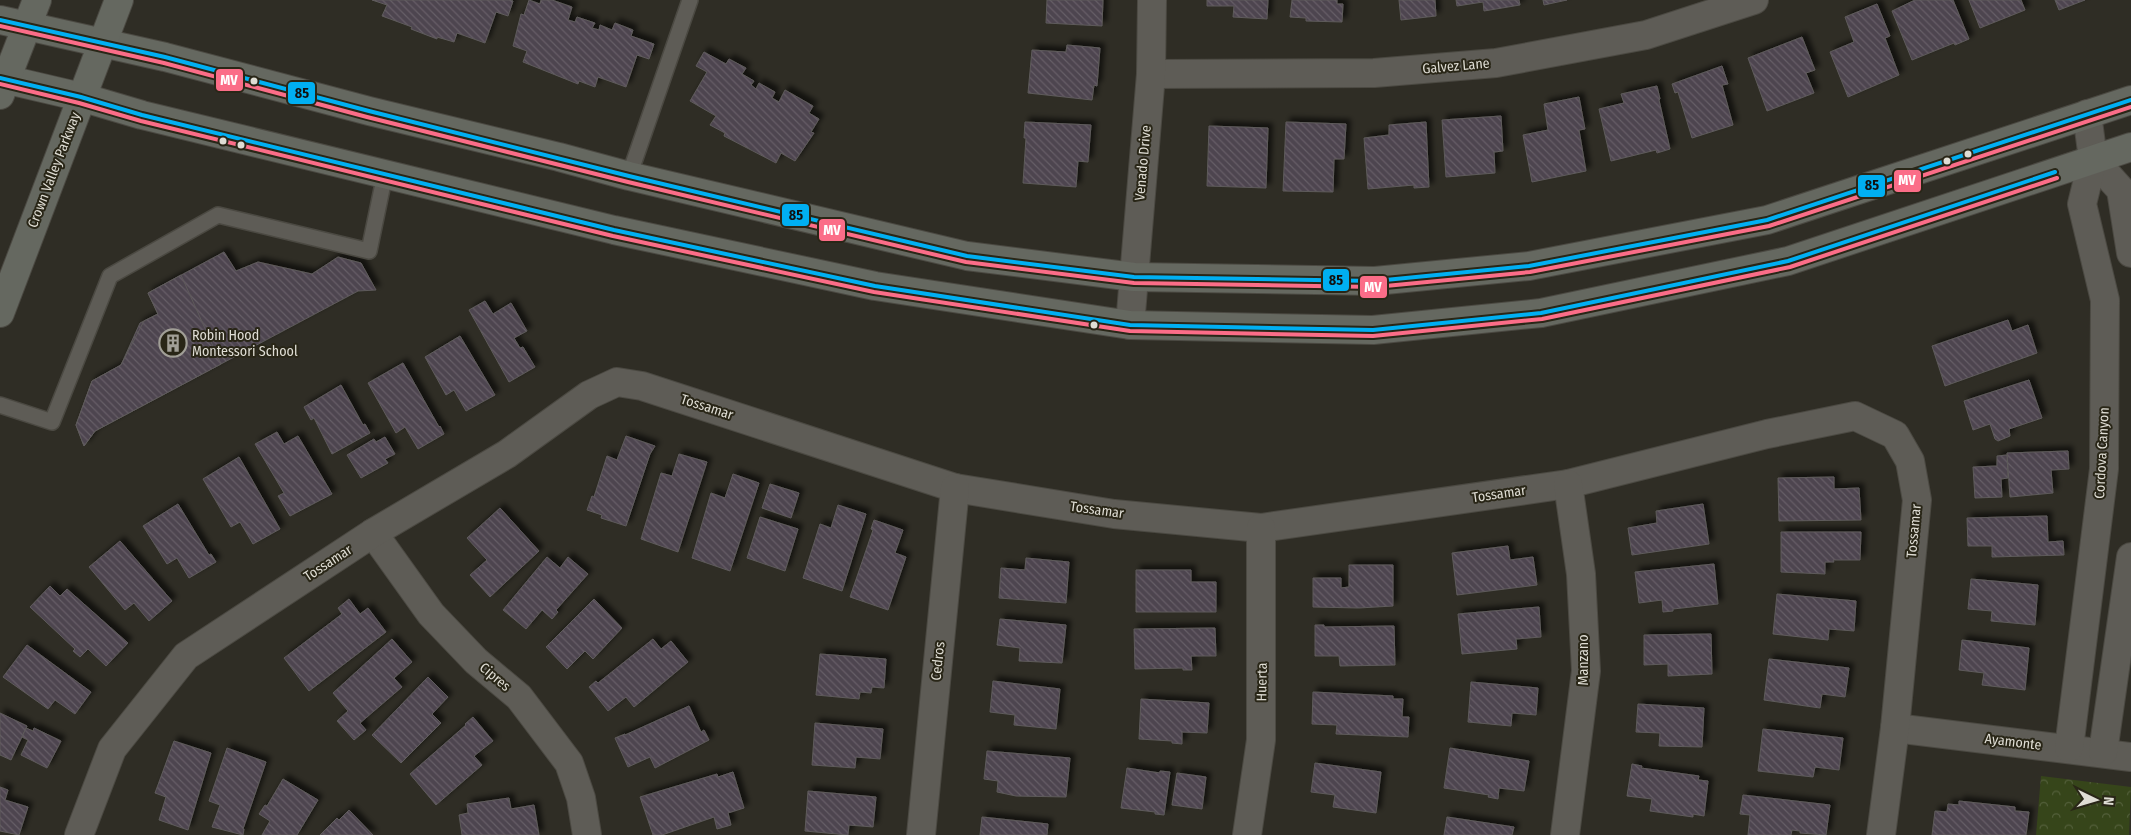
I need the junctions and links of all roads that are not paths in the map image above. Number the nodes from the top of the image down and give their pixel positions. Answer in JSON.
{"nodes":[{"id":1,"x":36,"y":0,"type":"edge"},
{"id":2,"x":119,"y":0,"type":"edge"},
{"id":3,"x":690,"y":0,"type":"edge"},
{"id":4,"x":1152,"y":0,"type":"edge"},
{"id":5,"x":1754,"y":0,"type":"edge"},
{"id":6,"x":0,"y":20,"type":"edge"},
{"id":7,"x":27,"y":26,"type":"junction"},
{"id":8,"x":102,"y":43,"type":"junction"},
{"id":9,"x":1151,"y":74,"type":"junction"},
{"id":10,"x":2,"y":84,"type":"edge"},
{"id":11,"x":81,"y":97,"type":"junction"},
{"id":12,"x":2131,"y":100,"type":"edge"},
{"id":13,"x":2087,"y":114,"type":"junction"},
{"id":14,"x":2131,"y":147,"type":"edge"},
{"id":15,"x":2093,"y":159,"type":"junction"},
{"id":16,"x":385,"y":174,"type":"junction"},
{"id":17,"x":629,"y":176,"type":"junction"},
{"id":18,"x":2131,"y":253,"type":"edge"},
{"id":19,"x":1134,"y":277,"type":"junction"},
{"id":20,"x":0,"y":313,"type":"edge"},
{"id":21,"x":1130,"y":325,"type":"junction"},
{"id":22,"x":0,"y":405,"type":"edge"},
{"id":23,"x":1568,"y":484,"type":"junction"},
{"id":24,"x":955,"y":488,"type":"junction"},
{"id":25,"x":1261,"y":528,"type":"junction"},
{"id":26,"x":373,"y":534,"type":"junction"},
{"id":27,"x":2131,"y":557,"type":"edge"},
{"id":28,"x":1895,"y":728,"type":"junction"},
{"id":29,"x":2069,"y":748,"type":"junction"},
{"id":30,"x":2103,"y":752,"type":"junction"},
{"id":31,"x":2131,"y":757,"type":"edge"},
{"id":32,"x":79,"y":835,"type":"edge"},
{"id":33,"x":587,"y":835,"type":"edge"},
{"id":34,"x":921,"y":835,"type":"edge"},
{"id":35,"x":1247,"y":835,"type":"edge"},
{"id":36,"x":1564,"y":835,"type":"edge"},
{"id":37,"x":1881,"y":835,"type":"edge"}],
"edges":[{"from":1,"to":7,"type":"main road"},
{"from":2,"to":8,"type":"main road","name":"Crown Valley Parkway"},
{"from":3,"to":17,"type":"lane"},
{"from":4,"to":9,"type":"street","name":"Venado Drive"},
{"from":5,"to":9,"type":"street","name":"Galvez Lane"},
{"from":6,"to":7,"type":"main road"},
{"from":7,"to":8,"type":"main road"},
{"from":7,"to":10,"type":"main road"},
{"from":8,"to":11,"type":"main road","name":"Crown Valley Parkway"},
{"from":8,"to":17,"type":"main road"},
{"from":9,"to":19,"type":"street","name":"Venado Drive"},
{"from":10,"to":11,"type":"main road"},
{"from":11,"to":16,"type":"main road"},
{"from":11,"to":20,"type":"main road","name":"Crown Valley Parkway"},
{"from":12,"to":13,"type":"main road"},
{"from":13,"to":15,"type":"street","name":"Cordova Canyon"},
{"from":13,"to":19,"type":"main road"},
{"from":14,"to":15,"type":"main road"},
{"from":15,"to":18,"type":"street"},
{"from":15,"to":21,"type":"main road"},
{"from":15,"to":29,"type":"street","name":"Cordova Canyon"},
{"from":16,"to":21,"type":"main road"},
{"from":16,"to":22,"type":"lane"},
{"from":17,"to":19,"type":"main road"},
{"from":19,"to":21,"type":"street","name":"Venado Drive"},
{"from":23,"to":25,"type":"street","name":"Tossamar"},
{"from":23,"to":28,"type":"street","name":"Tossamar"},
{"from":23,"to":36,"type":"street","name":"Manzano"},
{"from":24,"to":25,"type":"street","name":"Tossamar"},
{"from":24,"to":26,"type":"street","name":"Tossamar"},
{"from":24,"to":34,"type":"street","name":"Cedros"},
{"from":25,"to":35,"type":"street","name":"Huerta"},
{"from":26,"to":32,"type":"street","name":"Tossamar"},
{"from":26,"to":33,"type":"street","name":"Cipres"},
{"from":27,"to":30,"type":"street"},
{"from":28,"to":29,"type":"street","name":"Ayamonte"},
{"from":28,"to":37,"type":"street","name":"Tossamar"},
{"from":29,"to":30,"type":"street","name":"Ayamonte"},
{"from":30,"to":31,"type":"street","name":"Ayamonte"}]}
